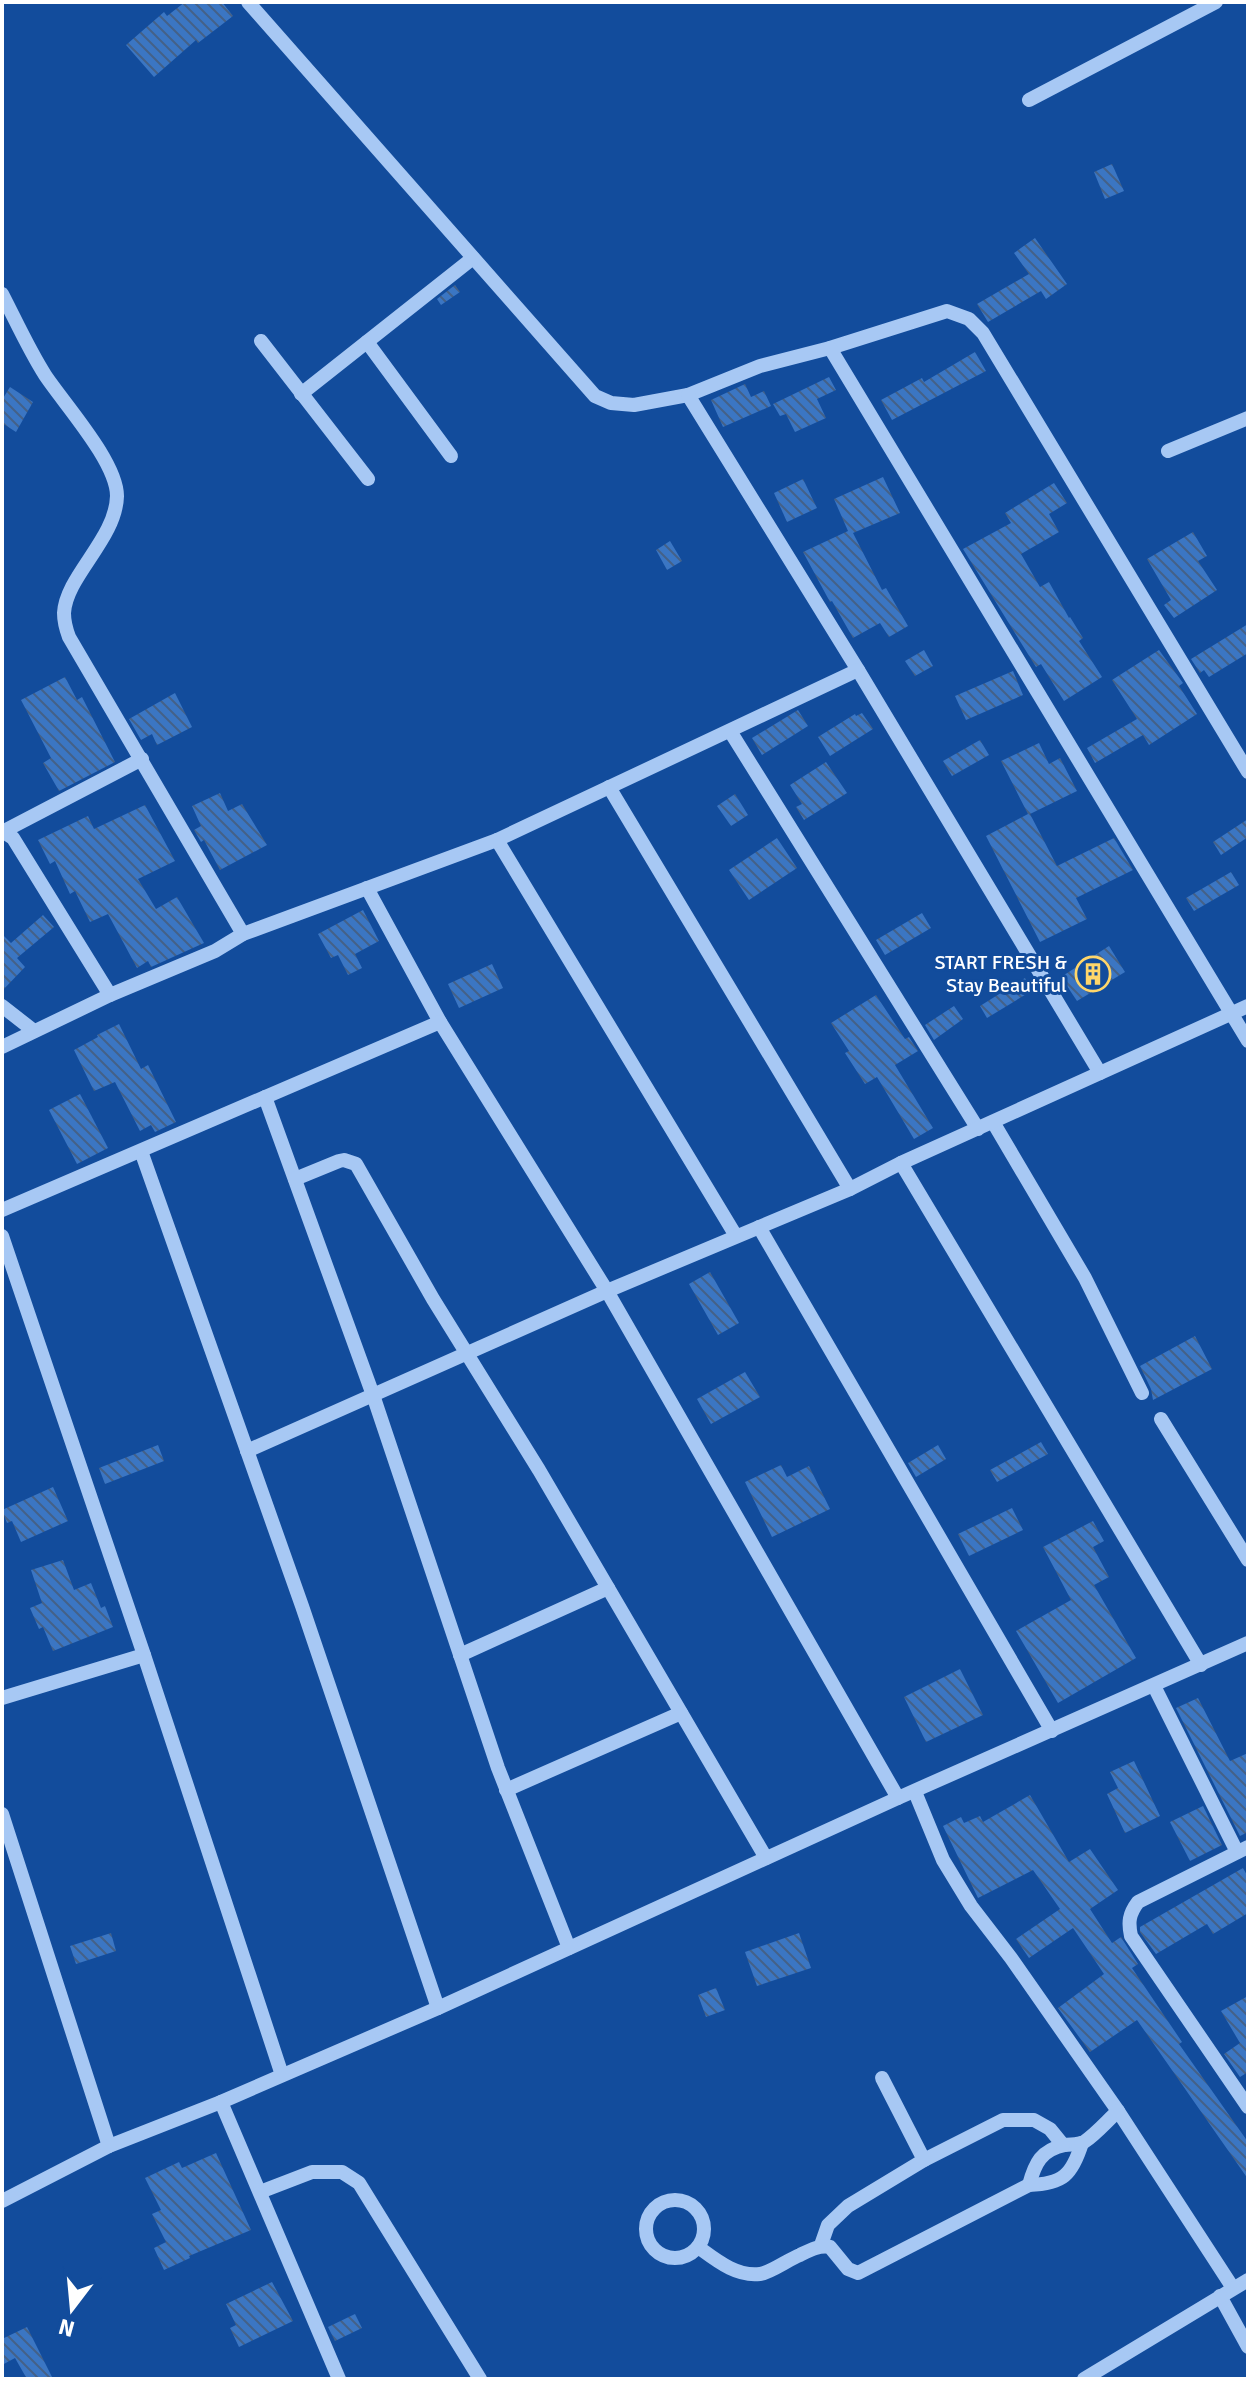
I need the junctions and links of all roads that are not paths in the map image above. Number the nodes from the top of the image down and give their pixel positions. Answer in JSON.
{"nodes":[{"id":1,"x":248,"y":2,"type":"edge"},
{"id":2,"x":1216,"y":2,"type":"edge"},
{"id":3,"x":1029,"y":100,"type":"dead end"},
{"id":4,"x":473,"y":258,"type":"junction"},
{"id":5,"x":2,"y":294,"type":"edge"},
{"id":6,"x":261,"y":341,"type":"dead end"},
{"id":7,"x":367,"y":342,"type":"junction"},
{"id":8,"x":830,"y":348,"type":"junction"},
{"id":9,"x":301,"y":394,"type":"junction"},
{"id":10,"x":688,"y":395,"type":"junction"},
{"id":11,"x":1248,"y":418,"type":"edge"},
{"id":12,"x":1168,"y":451,"type":"dead end"},
{"id":13,"x":451,"y":456,"type":"dead end"},
{"id":14,"x":368,"y":479,"type":"dead end"},
{"id":15,"x":858,"y":670,"type":"junction"},
{"id":16,"x":730,"y":731,"type":"junction"},
{"id":17,"x":1242,"y":749,"type":"edge"},
{"id":18,"x":142,"y":759,"type":"junction"},
{"id":19,"x":1248,"y":772,"type":"edge"},
{"id":20,"x":609,"y":787,"type":"junction"},
{"id":21,"x":2,"y":832,"type":"edge"},
{"id":22,"x":497,"y":840,"type":"junction"},
{"id":23,"x":367,"y":888,"type":"junction"},
{"id":24,"x":243,"y":934,"type":"junction"},
{"id":25,"x":110,"y":995,"type":"junction"},
{"id":26,"x":2,"y":1006,"type":"edge"},
{"id":27,"x":1248,"y":1006,"type":"edge"},
{"id":28,"x":1231,"y":1014,"type":"junction"},
{"id":29,"x":440,"y":1022,"type":"junction"},
{"id":30,"x":34,"y":1031,"type":"junction"},
{"id":31,"x":1248,"y":1041,"type":"edge"},
{"id":32,"x":2,"y":1047,"type":"edge"},
{"id":33,"x":1100,"y":1073,"type":"junction"},
{"id":34,"x":265,"y":1097,"type":"junction"},
{"id":35,"x":993,"y":1122,"type":"junction"},
{"id":36,"x":978,"y":1129,"type":"junction"},
{"id":37,"x":141,"y":1151,"type":"junction"},
{"id":38,"x":901,"y":1163,"type":"junction"},
{"id":39,"x":295,"y":1179,"type":"junction"},
{"id":40,"x":850,"y":1189,"type":"junction"},
{"id":41,"x":2,"y":1210,"type":"edge"},
{"id":42,"x":759,"y":1227,"type":"junction"},
{"id":43,"x":2,"y":1236,"type":"edge"},
{"id":44,"x":736,"y":1236,"type":"junction"},
{"id":45,"x":607,"y":1291,"type":"junction"},
{"id":46,"x":466,"y":1354,"type":"junction"},
{"id":47,"x":1142,"y":1393,"type":"dead end"},
{"id":48,"x":373,"y":1395,"type":"junction"},
{"id":49,"x":1161,"y":1419,"type":"dead end"},
{"id":50,"x":247,"y":1451,"type":"junction"},
{"id":51,"x":1248,"y":1560,"type":"edge"},
{"id":52,"x":608,"y":1588,"type":"junction"},
{"id":53,"x":1248,"y":1643,"type":"edge"},
{"id":54,"x":144,"y":1655,"type":"junction"},
{"id":55,"x":460,"y":1655,"type":"junction"},
{"id":56,"x":1201,"y":1665,"type":"junction"},
{"id":57,"x":1154,"y":1686,"type":"junction"},
{"id":58,"x":2,"y":1698,"type":"edge"},
{"id":59,"x":681,"y":1713,"type":"junction"},
{"id":60,"x":1052,"y":1731,"type":"junction"},
{"id":61,"x":506,"y":1790,"type":"junction"},
{"id":62,"x":915,"y":1792,"type":"junction"},
{"id":63,"x":898,"y":1798,"type":"junction"},
{"id":64,"x":2,"y":1814,"type":"edge"},
{"id":65,"x":1243,"y":1849,"type":"edge"},
{"id":66,"x":766,"y":1858,"type":"junction"},
{"id":67,"x":569,"y":1948,"type":"junction"},
{"id":68,"x":438,"y":2008,"type":"junction"},
{"id":69,"x":282,"y":2075,"type":"junction"},
{"id":70,"x":882,"y":2078,"type":"dead end"},
{"id":71,"x":221,"y":2102,"type":"junction"},
{"id":72,"x":1248,"y":2107,"type":"edge"},
{"id":73,"x":1118,"y":2111,"type":"junction"},
{"id":74,"x":1082,"y":2143,"type":"junction"},
{"id":75,"x":1063,"y":2145,"type":"junction"},
{"id":76,"x":109,"y":2146,"type":"junction"},
{"id":77,"x":924,"y":2160,"type":"junction"},
{"id":78,"x":1029,"y":2185,"type":"junction"},
{"id":79,"x":260,"y":2192,"type":"junction"},
{"id":80,"x":2,"y":2201,"type":"edge"},
{"id":81,"x":821,"y":2245,"type":"junction"},
{"id":82,"x":698,"y":2247,"type":"junction"},
{"id":83,"x":1248,"y":2280,"type":"edge"},
{"id":84,"x":1227,"y":2292,"type":"junction"},
{"id":85,"x":1248,"y":2347,"type":"edge"},
{"id":86,"x":339,"y":2379,"type":"edge"},
{"id":87,"x":480,"y":2379,"type":"edge"},
{"id":88,"x":1084,"y":2379,"type":"edge"}],
"edges":[{"from":1,"to":4,"type":"street"},
{"from":2,"to":3,"type":"street"},
{"from":4,"to":7,"type":"street"},
{"from":4,"to":10,"type":"street"},
{"from":5,"to":18,"type":"street"},
{"from":6,"to":9,"type":"street"},
{"from":7,"to":9,"type":"street"},
{"from":7,"to":13,"type":"street"},
{"from":8,"to":10,"type":"street"},
{"from":8,"to":17,"type":"street"},
{"from":8,"to":28,"type":"street"},
{"from":9,"to":14,"type":"street"},
{"from":10,"to":15,"type":"street"},
{"from":11,"to":12,"type":"street"},
{"from":15,"to":16,"type":"street"},
{"from":15,"to":33,"type":"street"},
{"from":16,"to":20,"type":"street"},
{"from":16,"to":36,"type":"street"},
{"from":17,"to":19,"type":"street"},
{"from":18,"to":21,"type":"street"},
{"from":18,"to":24,"type":"street"},
{"from":20,"to":22,"type":"street"},
{"from":20,"to":40,"type":"street"},
{"from":21,"to":25,"type":"street"},
{"from":22,"to":23,"type":"street"},
{"from":22,"to":44,"type":"street"},
{"from":23,"to":24,"type":"street"},
{"from":23,"to":29,"type":"street"},
{"from":24,"to":25,"type":"street"},
{"from":25,"to":30,"type":"street"},
{"from":26,"to":30,"type":"street"},
{"from":27,"to":28,"type":"street"},
{"from":28,"to":31,"type":"street"},
{"from":28,"to":33,"type":"street"},
{"from":29,"to":34,"type":"street"},
{"from":29,"to":45,"type":"street"},
{"from":30,"to":32,"type":"street"},
{"from":33,"to":35,"type":"street"},
{"from":34,"to":37,"type":"street"},
{"from":34,"to":39,"type":"street"},
{"from":35,"to":36,"type":"street"},
{"from":35,"to":47,"type":"street"},
{"from":36,"to":38,"type":"street"},
{"from":37,"to":41,"type":"street"},
{"from":37,"to":50,"type":"street"},
{"from":38,"to":40,"type":"street"},
{"from":38,"to":56,"type":"street"},
{"from":39,"to":46,"type":"street"},
{"from":39,"to":48,"type":"street"},
{"from":40,"to":42,"type":"street"},
{"from":42,"to":44,"type":"street"},
{"from":42,"to":60,"type":"street"},
{"from":43,"to":54,"type":"street"},
{"from":44,"to":45,"type":"street"},
{"from":45,"to":46,"type":"street"},
{"from":45,"to":63,"type":"street"},
{"from":46,"to":48,"type":"street"},
{"from":46,"to":52,"type":"street"},
{"from":48,"to":50,"type":"street"},
{"from":48,"to":55,"type":"street"},
{"from":49,"to":51,"type":"street"},
{"from":50,"to":68,"type":"street"},
{"from":52,"to":55,"type":"street"},
{"from":52,"to":59,"type":"street"},
{"from":53,"to":56,"type":"street"},
{"from":54,"to":58,"type":"street"},
{"from":54,"to":69,"type":"street"},
{"from":55,"to":61,"type":"street"},
{"from":56,"to":57,"type":"street"},
{"from":57,"to":60,"type":"street"},
{"from":57,"to":65,"type":"street"},
{"from":59,"to":61,"type":"street"},
{"from":59,"to":66,"type":"street"},
{"from":60,"to":62,"type":"street"},
{"from":61,"to":67,"type":"street"},
{"from":62,"to":63,"type":"street"},
{"from":62,"to":73,"type":"street"},
{"from":63,"to":66,"type":"street"},
{"from":64,"to":76,"type":"street"},
{"from":65,"to":72,"type":"street"},
{"from":66,"to":67,"type":"street"},
{"from":67,"to":68,"type":"street"},
{"from":68,"to":69,"type":"street"},
{"from":69,"to":71,"type":"street"},
{"from":70,"to":77,"type":"street"},
{"from":71,"to":76,"type":"street"},
{"from":71,"to":79,"type":"street"},
{"from":73,"to":74,"type":"street"},
{"from":73,"to":84,"type":"street"},
{"from":74,"to":75,"type":"street"},
{"from":74,"to":78,"type":"street"},
{"from":75,"to":77,"type":"street"},
{"from":75,"to":78,"type":"street"},
{"from":76,"to":80,"type":"street"},
{"from":77,"to":81,"type":"street"},
{"from":78,"to":81,"type":"street"},
{"from":79,"to":86,"type":"street"},
{"from":79,"to":87,"type":"street"},
{"from":81,"to":82,"type":"street"},
{"from":82,"to":82,"type":"street"},
{"from":83,"to":84,"type":"street"},
{"from":84,"to":85,"type":"street"},
{"from":84,"to":88,"type":"street"}]}
